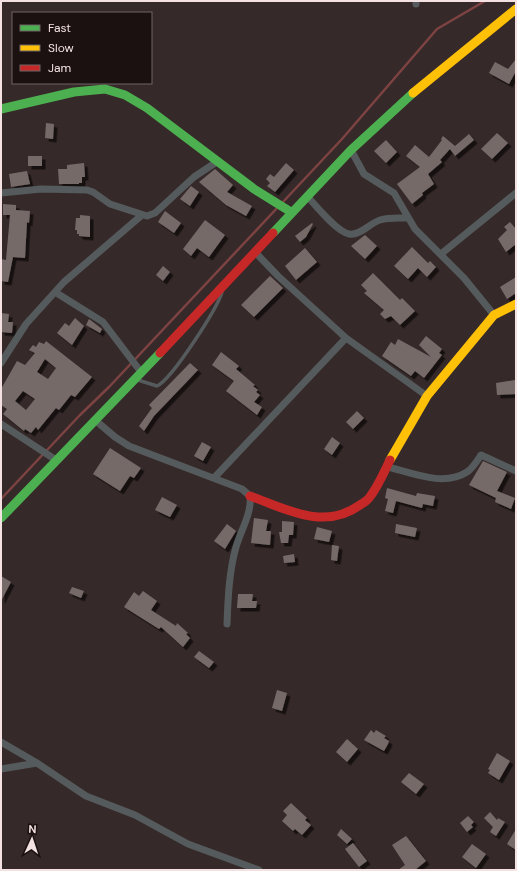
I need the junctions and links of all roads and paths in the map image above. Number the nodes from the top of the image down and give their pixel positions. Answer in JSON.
{"nodes":[{"id":1,"x":516,"y":9,"type":"edge"},
{"id":2,"x":1,"y":109,"type":"edge"},
{"id":3,"x":351,"y":150,"type":"junction"},
{"id":4,"x":218,"y":161,"type":"junction"},
{"id":5,"x":1,"y":193,"type":"edge"},
{"id":6,"x":516,"y":193,"type":"edge"},
{"id":7,"x":307,"y":196,"type":"junction"},
{"id":8,"x":291,"y":212,"type":"junction"},
{"id":9,"x":142,"y":216,"type":"junction"},
{"id":10,"x":408,"y":218,"type":"junction"},
{"id":11,"x":255,"y":252,"type":"junction"},
{"id":12,"x":442,"y":254,"type":"junction"},
{"id":13,"x":225,"y":283,"type":"junction"},
{"id":14,"x":55,"y":292,"type":"junction"},
{"id":15,"x":516,"y":304,"type":"edge"},
{"id":16,"x":494,"y":315,"type":"junction"},
{"id":17,"x":346,"y":338,"type":"junction"},
{"id":18,"x":1,"y":363,"type":"edge"},
{"id":19,"x":138,"y":376,"type":"junction"},
{"id":20,"x":427,"y":396,"type":"junction"},
{"id":21,"x":95,"y":420,"type":"junction"},
{"id":22,"x":1,"y":424,"type":"edge"},
{"id":23,"x":56,"y":460,"type":"junction"},
{"id":24,"x":388,"y":467,"type":"junction"},
{"id":25,"x":224,"y":470,"type":"junction"},
{"id":26,"x":516,"y":471,"type":"edge"},
{"id":27,"x":214,"y":478,"type":"junction"},
{"id":28,"x":226,"y":483,"type":"junction"},
{"id":29,"x":250,"y":496,"type":"junction"},
{"id":30,"x":1,"y":518,"type":"edge"},
{"id":31,"x":227,"y":624,"type":"dead end"},
{"id":32,"x":1,"y":742,"type":"edge"},
{"id":33,"x":37,"y":763,"type":"junction"},
{"id":34,"x":1,"y":769,"type":"edge"},
{"id":35,"x":259,"y":870,"type":"edge"}],
"edges":[{"from":1,"to":3,"type":"main road"},
{"from":2,"to":4,"type":"main road"},
{"from":3,"to":7,"type":"main road"},
{"from":3,"to":10,"type":"street"},
{"from":4,"to":8,"type":"main road"},
{"from":4,"to":9,"type":"street"},
{"from":5,"to":9,"type":"street"},
{"from":6,"to":12,"type":"street"},
{"from":7,"to":8,"type":"main road"},
{"from":7,"to":10,"type":"street"},
{"from":8,"to":11,"type":"main road"},
{"from":9,"to":14,"type":"street"},
{"from":10,"to":12,"type":"street"},
{"from":11,"to":13,"type":"main road"},
{"from":11,"to":17,"type":"street"},
{"from":12,"to":16,"type":"street"},
{"from":13,"to":19,"type":"main road"},
{"from":13,"to":19,"type":"lane"},
{"from":14,"to":18,"type":"street"},
{"from":14,"to":19,"type":"street"},
{"from":15,"to":16,"type":"main road"},
{"from":16,"to":20,"type":"main road"},
{"from":17,"to":20,"type":"street"},
{"from":17,"to":25,"type":"street"},
{"from":19,"to":21,"type":"main road"},
{"from":20,"to":24,"type":"main road"},
{"from":21,"to":23,"type":"main road"},
{"from":21,"to":27,"type":"street"},
{"from":22,"to":23,"type":"street"},
{"from":23,"to":30,"type":"main road"},
{"from":24,"to":26,"type":"street"},
{"from":24,"to":29,"type":"main road"},
{"from":25,"to":27,"type":"street"},
{"from":25,"to":28,"type":"street"},
{"from":27,"to":28,"type":"street"},
{"from":28,"to":29,"type":"street"},
{"from":29,"to":31,"type":"street"},
{"from":32,"to":33,"type":"street"},
{"from":33,"to":34,"type":"street"},
{"from":33,"to":35,"type":"street"}]}
